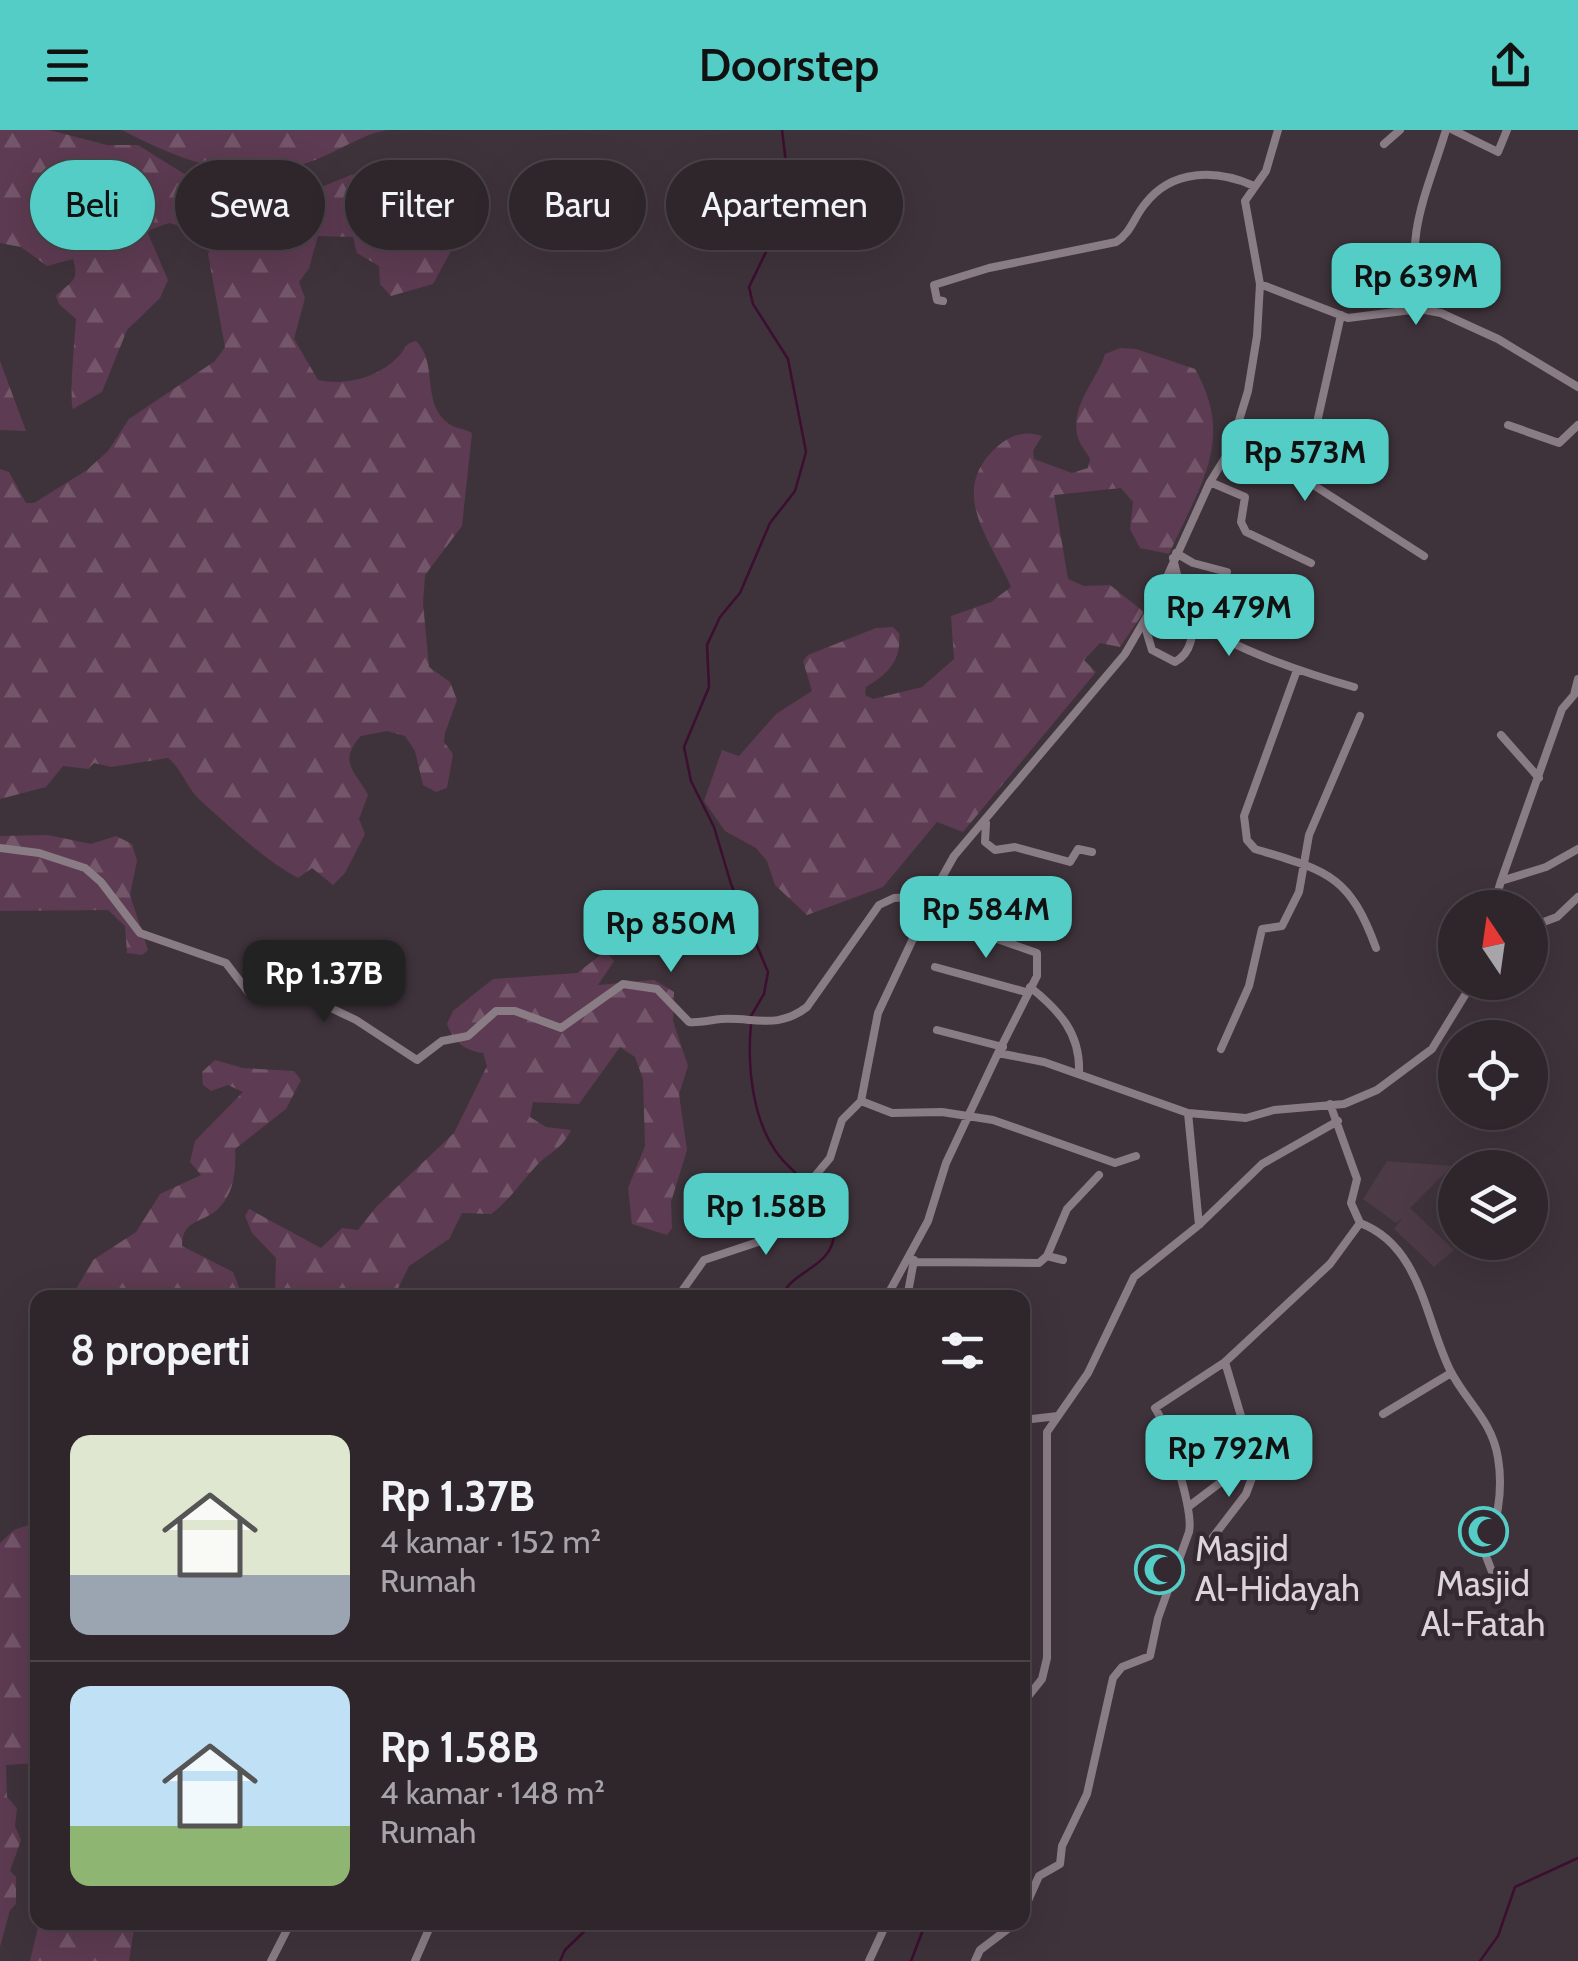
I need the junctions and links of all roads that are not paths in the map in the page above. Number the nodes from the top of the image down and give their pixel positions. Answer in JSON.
{"nodes":[{"id":1,"x":1278,"y":130,"type":"edge"},
{"id":2,"x":1400,"y":130,"type":"edge"},
{"id":3,"x":1449,"y":130,"type":"edge"},
{"id":4,"x":1507,"y":130,"type":"edge"},
{"id":5,"x":1384,"y":144,"type":"dead end"},
{"id":6,"x":1254,"y":186,"type":"junction"},
{"id":7,"x":1260,"y":284,"type":"junction"},
{"id":8,"x":943,"y":300,"type":"dead end"},
{"id":9,"x":1419,"y":309,"type":"junction"},
{"id":10,"x":1341,"y":315,"type":"junction"},
{"id":11,"x":1578,"y":387,"type":"edge"},
{"id":12,"x":1508,"y":425,"type":"dead end"},
{"id":13,"x":1578,"y":426,"type":"edge"},
{"id":14,"x":1312,"y":445,"type":"dead end"},
{"id":15,"x":1230,"y":450,"type":"junction"},
{"id":16,"x":1210,"y":482,"type":"junction"},
{"id":17,"x":1175,"y":556,"type":"junction"},
{"id":18,"x":1424,"y":556,"type":"dead end"},
{"id":19,"x":1311,"y":564,"type":"dead end"},
{"id":20,"x":1227,"y":572,"type":"dead end"},
{"id":21,"x":1190,"y":609,"type":"junction"},
{"id":22,"x":1144,"y":623,"type":"junction"},
{"id":23,"x":1297,"y":670,"type":"junction"},
{"id":24,"x":1578,"y":678,"type":"edge"},
{"id":25,"x":1354,"y":687,"type":"dead end"},
{"id":26,"x":1360,"y":716,"type":"dead end"},
{"id":27,"x":1501,"y":735,"type":"dead end"},
{"id":28,"x":1539,"y":778,"type":"junction"},
{"id":29,"x":986,"y":822,"type":"junction"},
{"id":30,"x":0,"y":848,"type":"edge"},
{"id":31,"x":1578,"y":850,"type":"edge"},
{"id":32,"x":1092,"y":852,"type":"dead end"},
{"id":33,"x":1303,"y":864,"type":"junction"},
{"id":34,"x":1502,"y":881,"type":"junction"},
{"id":35,"x":1499,"y":890,"type":"edge"},
{"id":36,"x":928,"y":896,"type":"junction"},
{"id":37,"x":1578,"y":897,"type":"edge"},
{"id":38,"x":927,"y":910,"type":"junction"},
{"id":39,"x":1548,"y":920,"type":"edge"},
{"id":40,"x":1376,"y":948,"type":"dead end"},
{"id":41,"x":935,"y":966,"type":"dead end"},
{"id":42,"x":1028,"y":989,"type":"junction"},
{"id":43,"x":1462,"y":1000,"type":"edge"},
{"id":44,"x":937,"y":1030,"type":"dead end"},
{"id":45,"x":1001,"y":1050,"type":"junction"},
{"id":46,"x":1221,"y":1050,"type":"dead end"},
{"id":47,"x":1079,"y":1074,"type":"junction"},
{"id":48,"x":861,"y":1102,"type":"junction"},
{"id":49,"x":1330,"y":1104,"type":"junction"},
{"id":50,"x":1188,"y":1113,"type":"junction"},
{"id":51,"x":969,"y":1116,"type":"junction"},
{"id":52,"x":1338,"y":1120,"type":"junction"},
{"id":53,"x":1136,"y":1156,"type":"dead end"},
{"id":54,"x":1099,"y":1175,"type":"dead end"},
{"id":55,"x":1360,"y":1223,"type":"junction"},
{"id":56,"x":1199,"y":1224,"type":"junction"},
{"id":57,"x":909,"y":1252,"type":"junction"},
{"id":58,"x":1048,"y":1256,"type":"junction"},
{"id":59,"x":1062,"y":1260,"type":"dead end"},
{"id":60,"x":915,"y":1262,"type":"junction"},
{"id":61,"x":682,"y":1290,"type":"edge"},
{"id":62,"x":890,"y":1290,"type":"edge"},
{"id":63,"x":909,"y":1290,"type":"edge"},
{"id":64,"x":1225,"y":1362,"type":"junction"},
{"id":65,"x":1451,"y":1373,"type":"junction"},
{"id":66,"x":1383,"y":1414,"type":"dead end"},
{"id":67,"x":1058,"y":1416,"type":"junction"},
{"id":68,"x":1030,"y":1419,"type":"edge"},
{"id":69,"x":1256,"y":1467,"type":"junction"},
{"id":70,"x":1188,"y":1507,"type":"junction"},
{"id":71,"x":1213,"y":1538,"type":"dead end"},
{"id":72,"x":1502,"y":1598,"type":"dead end"},
{"id":73,"x":1030,"y":1694,"type":"edge"},
{"id":74,"x":1030,"y":1894,"type":"edge"},
{"id":75,"x":287,"y":1930,"type":"edge"},
{"id":76,"x":429,"y":1930,"type":"edge"},
{"id":77,"x":883,"y":1930,"type":"edge"},
{"id":78,"x":1006,"y":1930,"type":"edge"},
{"id":79,"x":271,"y":1961,"type":"edge"},
{"id":80,"x":415,"y":1961,"type":"edge"},
{"id":81,"x":869,"y":1961,"type":"edge"},
{"id":82,"x":975,"y":1961,"type":"edge"}],
"edges":[{"from":1,"to":6,"type":"street"},
{"from":2,"to":5,"type":"street"},
{"from":3,"to":4,"type":"street"},
{"from":3,"to":9,"type":"street"},
{"from":6,"to":7,"type":"street"},
{"from":6,"to":8,"type":"street"},
{"from":7,"to":10,"type":"street"},
{"from":7,"to":15,"type":"street"},
{"from":9,"to":10,"type":"street"},
{"from":9,"to":11,"type":"street"},
{"from":10,"to":14,"type":"street"},
{"from":12,"to":13,"type":"street"},
{"from":15,"to":16,"type":"street"},
{"from":15,"to":18,"type":"street"},
{"from":16,"to":17,"type":"street"},
{"from":16,"to":19,"type":"street"},
{"from":17,"to":20,"type":"street"},
{"from":17,"to":21,"type":"street"},
{"from":17,"to":22,"type":"street"},
{"from":21,"to":22,"type":"street"},
{"from":21,"to":23,"type":"street"},
{"from":22,"to":29,"type":"street"},
{"from":23,"to":25,"type":"street"},
{"from":23,"to":33,"type":"street"},
{"from":24,"to":28,"type":"street"},
{"from":26,"to":33,"type":"street"},
{"from":27,"to":28,"type":"street"},
{"from":28,"to":34,"type":"street"},
{"from":29,"to":32,"type":"street"},
{"from":29,"to":36,"type":"street"},
{"from":30,"to":36,"type":"street"},
{"from":31,"to":34,"type":"street"},
{"from":33,"to":40,"type":"street"},
{"from":33,"to":46,"type":"street"},
{"from":34,"to":35,"type":"street"},
{"from":36,"to":38,"type":"street"},
{"from":37,"to":39,"type":"street"},
{"from":38,"to":42,"type":"street"},
{"from":38,"to":48,"type":"street"},
{"from":41,"to":42,"type":"street"},
{"from":42,"to":45,"type":"street"},
{"from":42,"to":47,"type":"street"},
{"from":43,"to":49,"type":"street"},
{"from":44,"to":45,"type":"street"},
{"from":45,"to":47,"type":"street"},
{"from":45,"to":51,"type":"street"},
{"from":47,"to":50,"type":"street"},
{"from":48,"to":51,"type":"street"},
{"from":48,"to":61,"type":"street"},
{"from":49,"to":50,"type":"street"},
{"from":49,"to":52,"type":"street"},
{"from":50,"to":56,"type":"street"},
{"from":51,"to":53,"type":"street"},
{"from":51,"to":57,"type":"street"},
{"from":52,"to":55,"type":"street"},
{"from":52,"to":56,"type":"street"},
{"from":54,"to":58,"type":"street"},
{"from":55,"to":64,"type":"street"},
{"from":55,"to":65,"type":"street"},
{"from":56,"to":67,"type":"street"},
{"from":57,"to":60,"type":"street"},
{"from":57,"to":62,"type":"street"},
{"from":58,"to":59,"type":"street"},
{"from":58,"to":60,"type":"street"},
{"from":60,"to":63,"type":"street"},
{"from":64,"to":69,"type":"street"},
{"from":64,"to":70,"type":"street"},
{"from":65,"to":66,"type":"street"},
{"from":65,"to":72,"type":"street"},
{"from":67,"to":68,"type":"street"},
{"from":67,"to":73,"type":"street"},
{"from":69,"to":70,"type":"street"},
{"from":69,"to":71,"type":"street"},
{"from":70,"to":74,"type":"street"},
{"from":75,"to":79,"type":"street"},
{"from":76,"to":80,"type":"street"},
{"from":77,"to":81,"type":"street"},
{"from":78,"to":82,"type":"street"}]}
